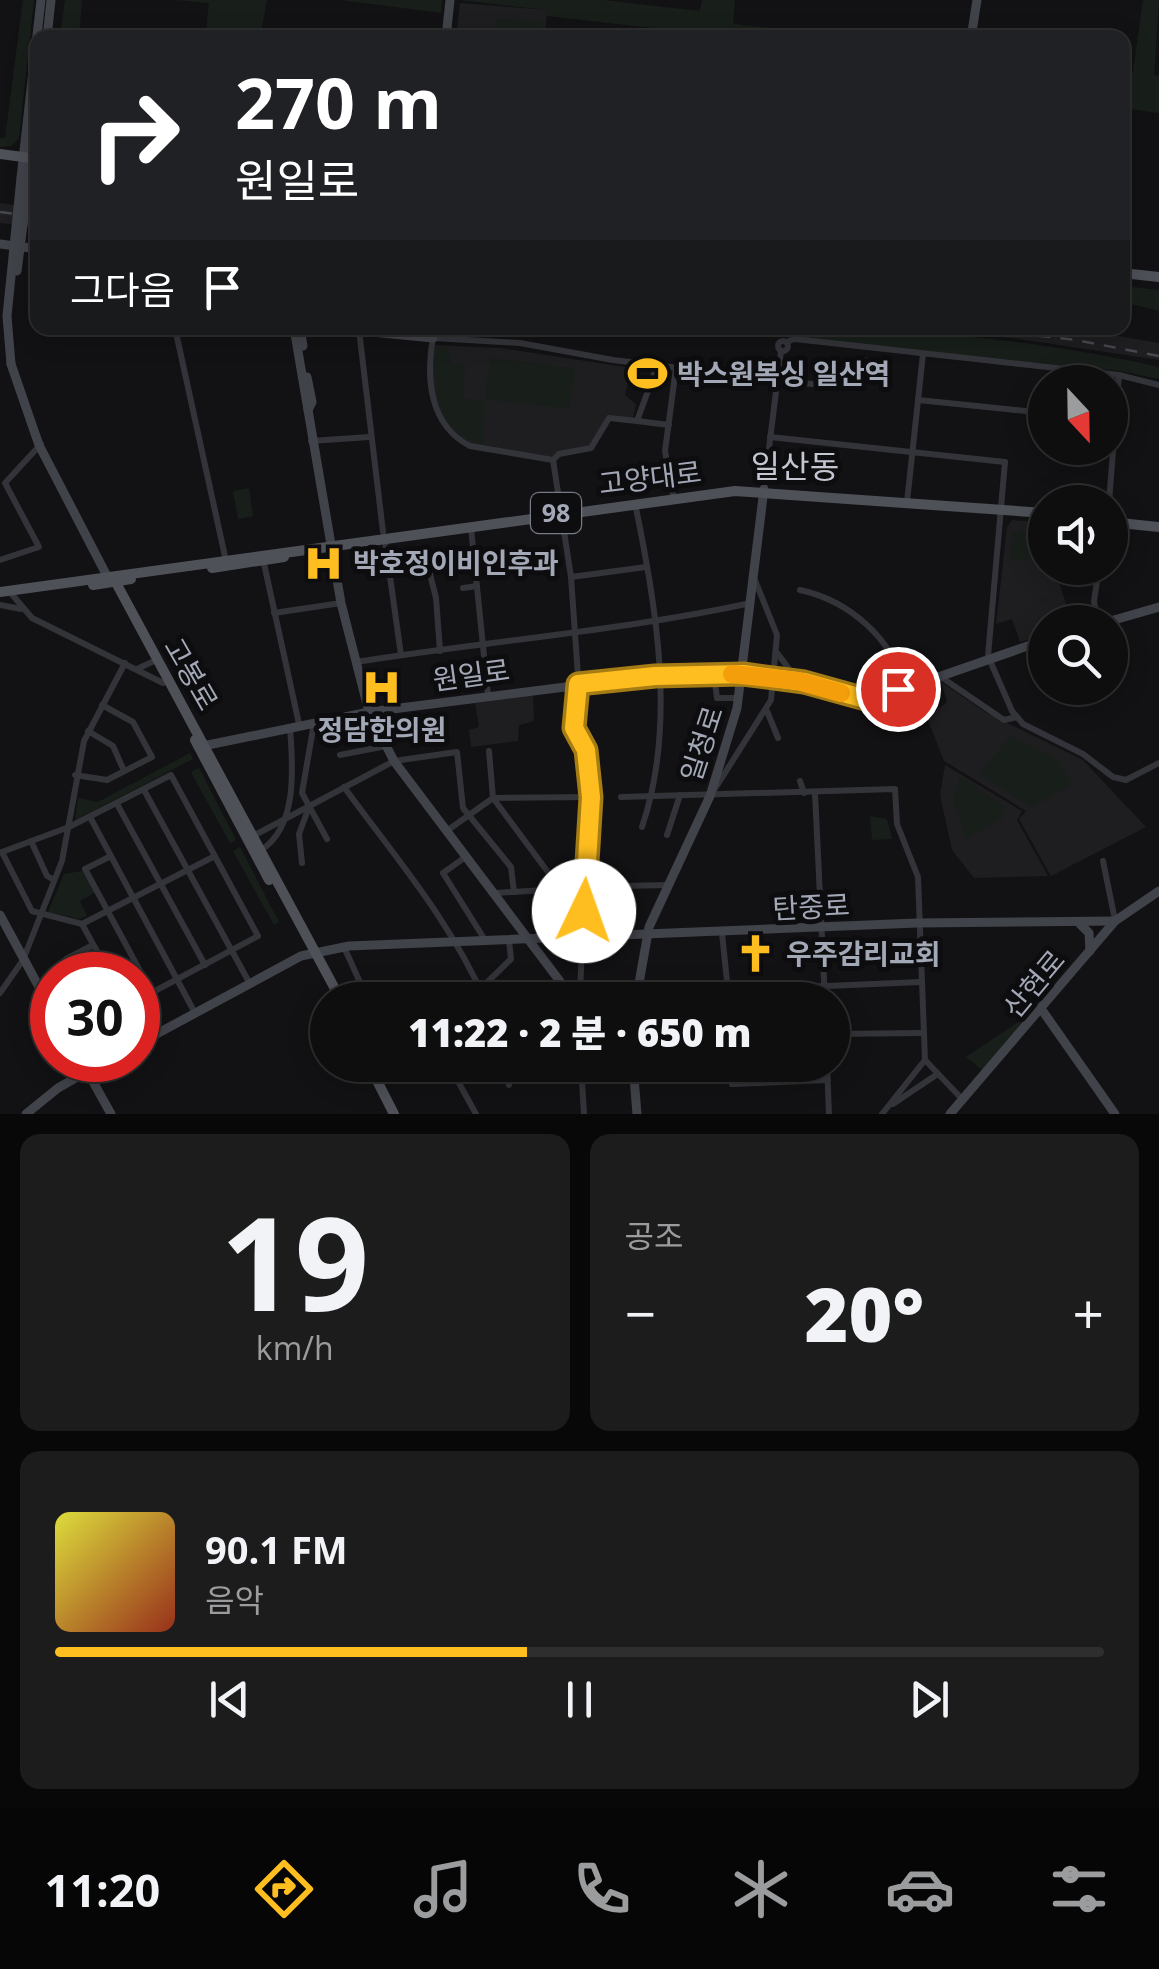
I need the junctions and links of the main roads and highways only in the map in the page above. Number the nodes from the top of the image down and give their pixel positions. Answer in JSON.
{"nodes":[{"id":1,"x":0,"y":157,"type":"edge"},
{"id":2,"x":30,"y":161,"type":"edge"},
{"id":3,"x":1130,"y":277,"type":"edge"},
{"id":4,"x":1159,"y":280,"type":"edge"},
{"id":5,"x":763,"y":493,"type":"junction"},
{"id":6,"x":1003,"y":512,"type":"junction"},
{"id":7,"x":1028,"y":514,"type":"edge"},
{"id":8,"x":1128,"y":522,"type":"edge"},
{"id":9,"x":1159,"y":525,"type":"edge"},
{"id":10,"x":471,"y":527,"type":"junction"},
{"id":11,"x":330,"y":547,"type":"junction"},
{"id":12,"x":111,"y":579,"type":"junction"},
{"id":13,"x":5,"y":594,"type":"edge"},
{"id":14,"x":202,"y":746,"type":"junction"},
{"id":15,"x":312,"y":952,"type":"junction"},
{"id":16,"x":328,"y":982,"type":"edge"},
{"id":17,"x":382,"y":1082,"type":"edge"},
{"id":18,"x":397,"y":1114,"type":"edge"}],
"edges":[{"from":1,"to":2,"type":"main road"},
{"from":3,"to":4,"type":"main road"},
{"from":5,"to":6,"type":"main road","name":"고양대로","number":"98"},
{"from":5,"to":6,"type":"main road","name":"고양대로","number":"98"},
{"from":5,"to":10,"type":"main road","name":"고양대로","number":"98"},
{"from":6,"to":7,"type":"main road","name":"고양대로","number":"98"},
{"from":8,"to":9,"type":"main road"},
{"from":10,"to":11,"type":"main road","name":"고양대로","number":"98"},
{"from":10,"to":11,"type":"main road","name":"고양대로","number":"98"},
{"from":11,"to":12,"type":"main road","name":"고양대로","number":"98"},
{"from":12,"to":13,"type":"main road","name":"고양대로"},
{"from":12,"to":14,"type":"main road","name":"고봉로"},
{"from":12,"to":14,"type":"main road","name":"고봉로"},
{"from":14,"to":15,"type":"main road","name":"고봉로"},
{"from":14,"to":15,"type":"main road","name":"고봉로"},
{"from":15,"to":16,"type":"main road","name":"고봉로"},
{"from":17,"to":18,"type":"main road"}]}
